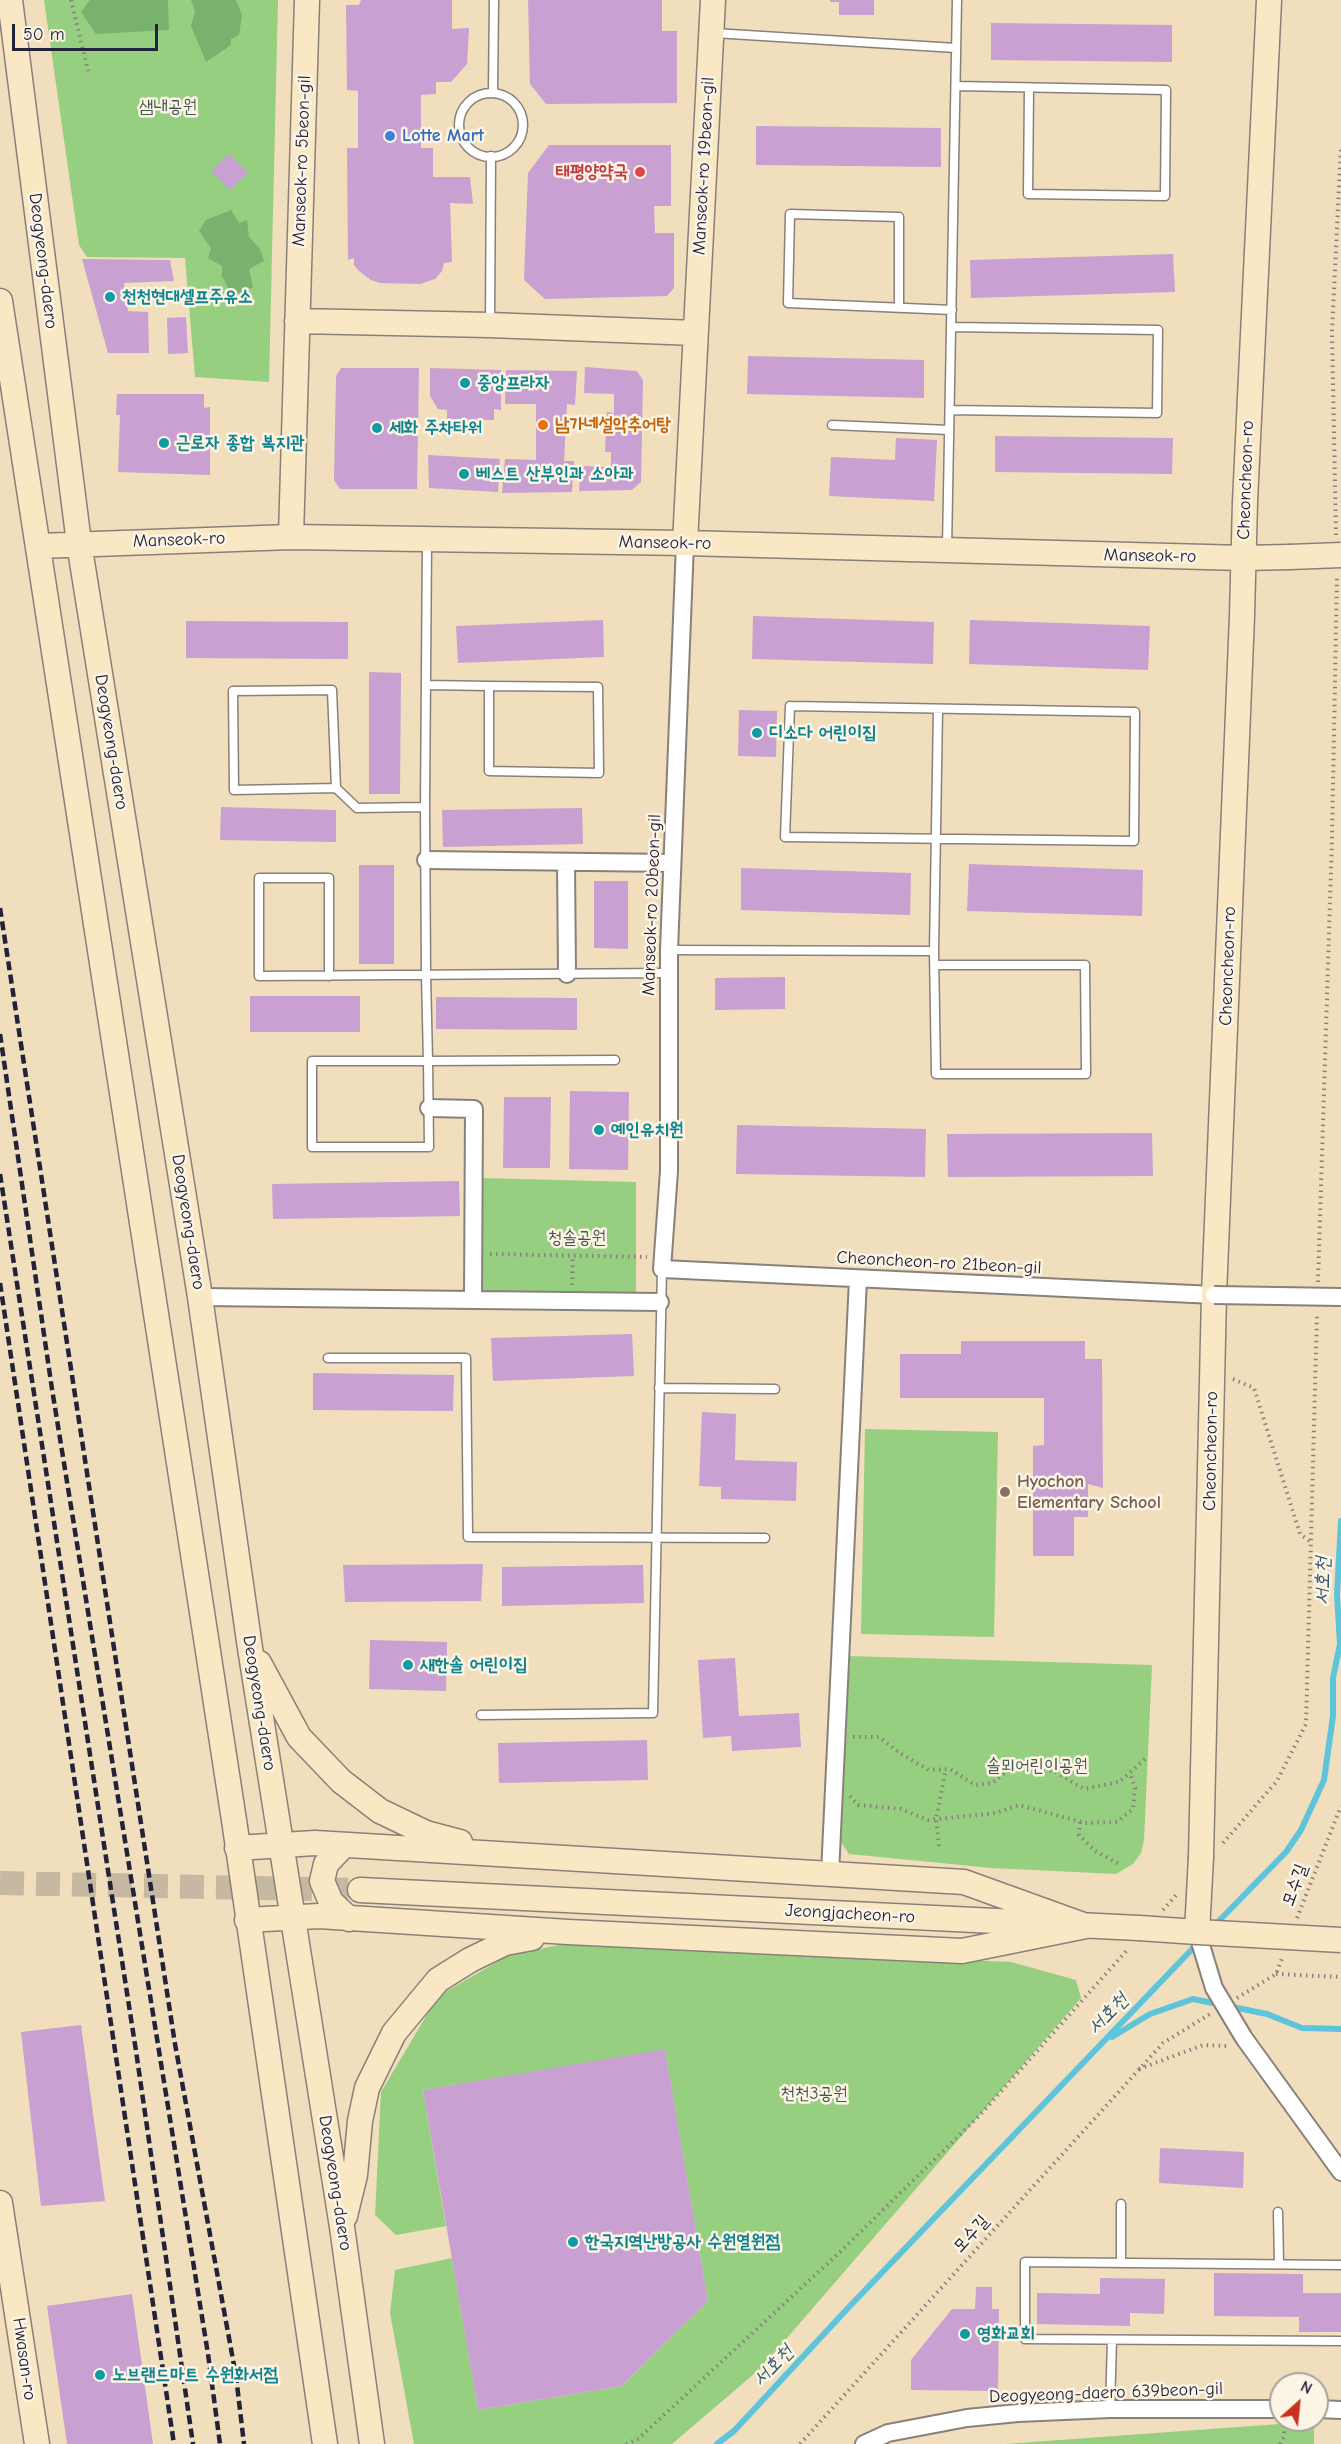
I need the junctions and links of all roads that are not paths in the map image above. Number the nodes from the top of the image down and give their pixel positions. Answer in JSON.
{"nodes":[{"id":1,"x":10,"y":0,"type":"edge"},
{"id":2,"x":307,"y":0,"type":"edge"},
{"id":3,"x":494,"y":0,"type":"edge"},
{"id":4,"x":713,"y":0,"type":"edge"},
{"id":5,"x":957,"y":0,"type":"edge"},
{"id":6,"x":1269,"y":0,"type":"edge"},
{"id":7,"x":711,"y":33,"type":"junction"},
{"id":8,"x":956,"y":48,"type":"junction"},
{"id":9,"x":956,"y":86,"type":"junction"},
{"id":10,"x":1029,"y":88,"type":"junction"},
{"id":11,"x":493,"y":93,"type":"junction"},
{"id":12,"x":490,"y":156,"type":"junction"},
{"id":13,"x":0,"y":301,"type":"edge"},
{"id":14,"x":899,"y":307,"type":"junction"},
{"id":15,"x":952,"y":310,"type":"junction"},
{"id":16,"x":297,"y":321,"type":"junction"},
{"id":17,"x":490,"y":325,"type":"junction"},
{"id":18,"x":951,"y":327,"type":"junction"},
{"id":19,"x":695,"y":333,"type":"junction"},
{"id":20,"x":950,"y":410,"type":"junction"},
{"id":21,"x":832,"y":425,"type":"dead end"},
{"id":22,"x":949,"y":430,"type":"junction"},
{"id":23,"x":291,"y":537,"type":"junction"},
{"id":24,"x":427,"y":539,"type":"junction"},
{"id":25,"x":79,"y":543,"type":"junction"},
{"id":26,"x":685,"y":543,"type":"junction"},
{"id":27,"x":39,"y":546,"type":"junction"},
{"id":28,"x":947,"y":550,"type":"junction"},
{"id":29,"x":1341,"y":555,"type":"edge"},
{"id":30,"x":1243,"y":558,"type":"junction"},
{"id":31,"x":427,"y":685,"type":"junction"},
{"id":32,"x":489,"y":686,"type":"junction"},
{"id":33,"x":938,"y":710,"type":"junction"},
{"id":34,"x":336,"y":788,"type":"junction"},
{"id":35,"x":425,"y":807,"type":"junction"},
{"id":36,"x":936,"y":838,"type":"junction"},
{"id":37,"x":426,"y":860,"type":"junction"},
{"id":38,"x":566,"y":862,"type":"junction"},
{"id":39,"x":672,"y":863,"type":"junction"},
{"id":40,"x":669,"y":950,"type":"junction"},
{"id":41,"x":934,"y":951,"type":"junction"},
{"id":42,"x":935,"y":965,"type":"junction"},
{"id":43,"x":668,"y":973,"type":"junction"},
{"id":44,"x":567,"y":974,"type":"junction"},
{"id":45,"x":329,"y":975,"type":"junction"},
{"id":46,"x":426,"y":975,"type":"junction"},
{"id":47,"x":615,"y":1060,"type":"dead end"},
{"id":48,"x":428,"y":1061,"type":"junction"},
{"id":49,"x":429,"y":1108,"type":"junction"},
{"id":50,"x":663,"y":1263,"type":"junction"},
{"id":51,"x":858,"y":1279,"type":"junction"},
{"id":52,"x":1214,"y":1295,"type":"junction"},
{"id":53,"x":200,"y":1296,"type":"junction"},
{"id":54,"x":1341,"y":1297,"type":"edge"},
{"id":55,"x":473,"y":1299,"type":"junction"},
{"id":56,"x":660,"y":1302,"type":"junction"},
{"id":57,"x":328,"y":1358,"type":"dead end"},
{"id":58,"x":659,"y":1388,"type":"junction"},
{"id":59,"x":775,"y":1389,"type":"dead end"},
{"id":60,"x":657,"y":1537,"type":"junction"},
{"id":61,"x":765,"y":1538,"type":"dead end"},
{"id":62,"x":250,"y":1648,"type":"junction"},
{"id":63,"x":481,"y":1714,"type":"dead end"},
{"id":64,"x":282,"y":1844,"type":"junction"},
{"id":65,"x":344,"y":1845,"type":"junction"},
{"id":66,"x":237,"y":1848,"type":"junction"},
{"id":67,"x":505,"y":1855,"type":"junction"},
{"id":68,"x":830,"y":1874,"type":"junction"},
{"id":69,"x":360,"y":1890,"type":"tunnel mouth"},
{"id":70,"x":293,"y":1917,"type":"junction"},
{"id":71,"x":349,"y":1918,"type":"junction"},
{"id":72,"x":247,"y":1920,"type":"junction"},
{"id":73,"x":1086,"y":1926,"type":"junction"},
{"id":74,"x":568,"y":1932,"type":"junction"},
{"id":75,"x":1197,"y":1932,"type":"junction"},
{"id":76,"x":1341,"y":1940,"type":"edge"},
{"id":77,"x":1341,"y":2172,"type":"edge"},
{"id":78,"x":0,"y":2203,"type":"edge"},
{"id":79,"x":1121,"y":2204,"type":"dead end"},
{"id":80,"x":1278,"y":2211,"type":"dead end"},
{"id":81,"x":342,"y":2227,"type":"junction"},
{"id":82,"x":4,"y":2254,"type":"edge"},
{"id":83,"x":1121,"y":2263,"type":"junction"},
{"id":84,"x":1280,"y":2264,"type":"junction"},
{"id":85,"x":1341,"y":2265,"type":"edge"},
{"id":86,"x":1112,"y":2340,"type":"junction"},
{"id":87,"x":1341,"y":2341,"type":"edge"},
{"id":88,"x":1110,"y":2409,"type":"junction"},
{"id":89,"x":1269,"y":2409,"type":"edge"},
{"id":90,"x":37,"y":2444,"type":"edge"},
{"id":91,"x":325,"y":2444,"type":"edge"},
{"id":92,"x":372,"y":2444,"type":"edge"},
{"id":93,"x":864,"y":2444,"type":"edge"}],
"edges":[{"from":1,"to":25,"type":"street","name":"Deogyeong-daero"},
{"from":2,"to":16,"type":"street","name":"Manseok-ro 5beon-gil"},
{"from":3,"to":11,"type":"lane"},
{"from":4,"to":7,"type":"street","name":"Manseok-ro 19beon-gil"},
{"from":5,"to":8,"type":"lane"},
{"from":6,"to":30,"type":"street","name":"Cheoncheon-ro"},
{"from":7,"to":8,"type":"lane"},
{"from":7,"to":19,"type":"street","name":"Manseok-ro 19beon-gil"},
{"from":8,"to":9,"type":"lane"},
{"from":9,"to":10,"type":"lane"},
{"from":9,"to":15,"type":"lane"},
{"from":10,"to":10,"type":"lane"},
{"from":11,"to":12,"type":"lane"},
{"from":11,"to":12,"type":"lane"},
{"from":12,"to":17,"type":"lane"},
{"from":13,"to":27,"type":"street"},
{"from":14,"to":14,"type":"lane"},
{"from":14,"to":15,"type":"lane"},
{"from":15,"to":18,"type":"lane"},
{"from":16,"to":17,"type":"street"},
{"from":16,"to":23,"type":"street","name":"Manseok-ro 5beon-gil"},
{"from":17,"to":19,"type":"street"},
{"from":18,"to":20,"type":"lane"},
{"from":18,"to":20,"type":"lane"},
{"from":19,"to":26,"type":"street","name":"Manseok-ro 19beon-gil"},
{"from":20,"to":22,"type":"lane"},
{"from":21,"to":22,"type":"lane"},
{"from":22,"to":28,"type":"lane"},
{"from":23,"to":24,"type":"street","name":"Manseok-ro"},
{"from":23,"to":25,"type":"street","name":"Manseok-ro"},
{"from":24,"to":26,"type":"street","name":"Manseok-ro"},
{"from":24,"to":31,"type":"lane"},
{"from":25,"to":27,"type":"street","name":"Manseok-ro"},
{"from":25,"to":53,"type":"street","name":"Deogyeong-daero"},
{"from":26,"to":28,"type":"street","name":"Manseok-ro"},
{"from":26,"to":39,"type":"street","name":"Manseok-ro 20beon-gil"},
{"from":27,"to":66,"type":"street"},
{"from":28,"to":30,"type":"street","name":"Manseok-ro"},
{"from":29,"to":30,"type":"street","name":"Manseok-ro","bridge":true},
{"from":30,"to":52,"type":"street","name":"Cheoncheon-ro"},
{"from":31,"to":32,"type":"lane"},
{"from":31,"to":35,"type":"lane"},
{"from":32,"to":32,"type":"lane"},
{"from":33,"to":36,"type":"lane"},
{"from":33,"to":36,"type":"lane"},
{"from":33,"to":36,"type":"lane"},
{"from":34,"to":34,"type":"lane"},
{"from":34,"to":35,"type":"lane"},
{"from":35,"to":37,"type":"lane"},
{"from":36,"to":41,"type":"lane"},
{"from":37,"to":38,"type":"street"},
{"from":37,"to":46,"type":"lane"},
{"from":38,"to":39,"type":"street"},
{"from":38,"to":44,"type":"street"},
{"from":39,"to":40,"type":"street","name":"Manseok-ro 20beon-gil"},
{"from":40,"to":41,"type":"lane"},
{"from":40,"to":43,"type":"street","name":"Manseok-ro 20beon-gil"},
{"from":41,"to":42,"type":"lane"},
{"from":42,"to":42,"type":"lane"},
{"from":43,"to":44,"type":"lane"},
{"from":43,"to":50,"type":"street","name":"Manseok-ro 20beon-gil"},
{"from":44,"to":46,"type":"lane"},
{"from":45,"to":45,"type":"lane"},
{"from":45,"to":46,"type":"lane"},
{"from":46,"to":48,"type":"lane"},
{"from":47,"to":48,"type":"lane"},
{"from":48,"to":49,"type":"lane"},
{"from":48,"to":49,"type":"lane"},
{"from":49,"to":55,"type":"street"},
{"from":50,"to":51,"type":"street","name":"Cheoncheon-ro 21beon-gil"},
{"from":50,"to":56,"type":"lane"},
{"from":51,"to":52,"type":"street","name":"Cheoncheon-ro 21beon-gil"},
{"from":51,"to":68,"type":"street"},
{"from":52,"to":54,"type":"street","name":"Cheoncheon-ro 21beon-gil","bridge":true},
{"from":52,"to":75,"type":"street","name":"Cheoncheon-ro","bridge":true},
{"from":53,"to":55,"type":"street"},
{"from":53,"to":62,"type":"street","name":"Deogyeong-daero"},
{"from":55,"to":56,"type":"street"},
{"from":56,"to":58,"type":"lane"},
{"from":57,"to":60,"type":"lane"},
{"from":58,"to":59,"type":"lane"},
{"from":58,"to":60,"type":"lane"},
{"from":60,"to":61,"type":"lane"},
{"from":60,"to":63,"type":"lane"},
{"from":62,"to":64,"type":"street","name":"Deogyeong-daero"},
{"from":62,"to":67,"type":"street"},
{"from":64,"to":65,"type":"street"},
{"from":64,"to":66,"type":"street"},
{"from":64,"to":70,"type":"street","name":"Deogyeong-daero"},
{"from":65,"to":67,"type":"street"},
{"from":65,"to":71,"type":"street"},
{"from":66,"to":72,"type":"street"},
{"from":67,"to":68,"type":"street"},
{"from":68,"to":73,"type":"street"},
{"from":69,"to":73,"type":"street","name":"Jeongjacheon-ro"},
{"from":70,"to":71,"type":"street"},
{"from":70,"to":72,"type":"street"},
{"from":70,"to":81,"type":"street","name":"Deogyeong-daero"},
{"from":71,"to":74,"type":"street"},
{"from":72,"to":91,"type":"street"},
{"from":73,"to":74,"type":"street"},
{"from":73,"to":75,"type":"street","name":"Jeongjacheon-ro","bridge":true},
{"from":74,"to":81,"type":"street"},
{"from":75,"to":76,"type":"street","name":"Jeongjacheon-ro","bridge":true},
{"from":75,"to":77,"type":"street"},
{"from":78,"to":82,"type":"street","name":"Hwasan-ro"},
{"from":79,"to":83,"type":"lane"},
{"from":80,"to":84,"type":"lane"},
{"from":81,"to":92,"type":"street","name":"Deogyeong-daero"},
{"from":82,"to":90,"type":"street","name":"Hwasan-ro"},
{"from":83,"to":84,"type":"lane"},
{"from":83,"to":86,"type":"lane"},
{"from":84,"to":85,"type":"lane"},
{"from":86,"to":87,"type":"lane"},
{"from":86,"to":88,"type":"lane"},
{"from":88,"to":89,"type":"street","name":"Deogyeong-daero 639beon-gil"},
{"from":88,"to":93,"type":"street","name":"Deogyeong-daero 639beon-gil"}]}
